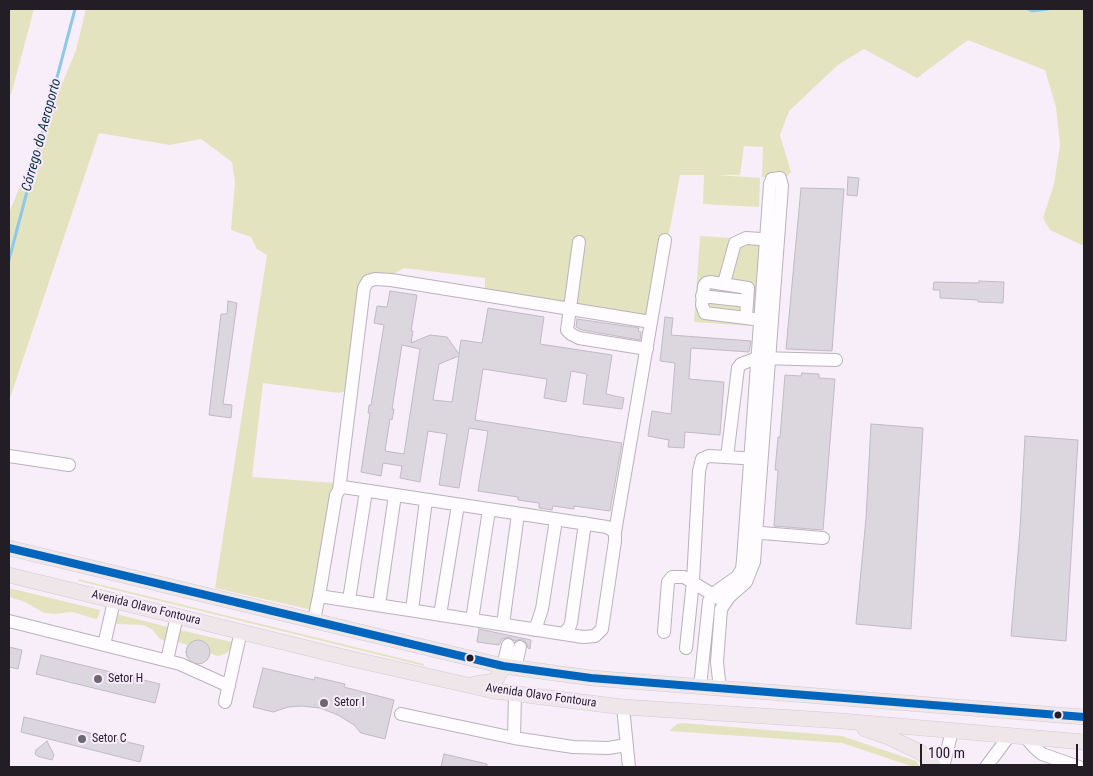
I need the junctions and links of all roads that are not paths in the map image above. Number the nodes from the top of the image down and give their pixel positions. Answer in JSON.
{"nodes":[{"id":1,"x":773,"y":239,"type":"junction"},
{"id":2,"x":665,"y":240,"type":"dead end"},
{"id":3,"x":579,"y":242,"type":"dead end"},
{"id":4,"x":724,"y":283,"type":"junction"},
{"id":5,"x":702,"y":296,"type":"junction"},
{"id":6,"x":748,"y":300,"type":"junction"},
{"id":7,"x":569,"y":309,"type":"junction"},
{"id":8,"x":746,"y":318,"type":"junction"},
{"id":9,"x":760,"y":320,"type":"junction"},
{"id":10,"x":651,"y":322,"type":"junction"},
{"id":11,"x":647,"y":348,"type":"junction"},
{"id":12,"x":764,"y":358,"type":"junction"},
{"id":13,"x":836,"y":360,"type":"dead end"},
{"id":14,"x":9,"y":456,"type":"edge"},
{"id":15,"x":727,"y":456,"type":"junction"},
{"id":16,"x":756,"y":459,"type":"junction"},
{"id":17,"x":69,"y":466,"type":"dead end"},
{"id":18,"x":339,"y":490,"type":"junction"},
{"id":19,"x":366,"y":491,"type":"junction"},
{"id":20,"x":395,"y":495,"type":"junction"},
{"id":21,"x":426,"y":500,"type":"junction"},
{"id":22,"x":458,"y":505,"type":"junction"},
{"id":23,"x":488,"y":510,"type":"junction"},
{"id":24,"x":518,"y":514,"type":"junction"},
{"id":25,"x":556,"y":520,"type":"junction"},
{"id":26,"x":585,"y":523,"type":"junction"},
{"id":27,"x":615,"y":532,"type":"junction"},
{"id":28,"x":751,"y":532,"type":"junction"},
{"id":29,"x":823,"y":538,"type":"dead end"},
{"id":30,"x":13,"y":550,"type":"edge"},
{"id":31,"x":47,"y":557,"type":"junction"},
{"id":32,"x":9,"y":575,"type":"edge"},
{"id":33,"x":693,"y":581,"type":"junction"},
{"id":34,"x":41,"y":583,"type":"junction"},
{"id":35,"x":713,"y":594,"type":"junction"},
{"id":36,"x":319,"y":596,"type":"junction"},
{"id":37,"x":349,"y":600,"type":"junction"},
{"id":38,"x":114,"y":601,"type":"junction"},
{"id":39,"x":723,"y":602,"type":"junction"},
{"id":40,"x":379,"y":605,"type":"junction"},
{"id":41,"x":412,"y":610,"type":"junction"},
{"id":42,"x":440,"y":615,"type":"junction"},
{"id":43,"x":177,"y":616,"type":"junction"},
{"id":44,"x":314,"y":620,"type":"junction"},
{"id":45,"x":472,"y":620,"type":"junction"},
{"id":46,"x":9,"y":621,"type":"edge"},
{"id":47,"x":241,"y":631,"type":"junction"},
{"id":48,"x":664,"y":632,"type":"dead end"},
{"id":49,"x":516,"y":634,"type":"junction"},
{"id":50,"x":563,"y":634,"type":"junction"},
{"id":51,"x":104,"y":645,"type":"junction"},
{"id":52,"x":686,"y":648,"type":"dead end"},
{"id":53,"x":166,"y":660,"type":"junction"},
{"id":54,"x":509,"y":667,"type":"junction"},
{"id":55,"x":229,"y":686,"type":"junction"},
{"id":56,"x":469,"y":686,"type":"junction"},
{"id":57,"x":700,"y":687,"type":"junction"},
{"id":58,"x":720,"y":689,"type":"junction"},
{"id":59,"x":515,"y":694,"type":"junction"},
{"id":60,"x":881,"y":701,"type":"junction"},
{"id":61,"x":225,"y":702,"type":"dead end"},
{"id":62,"x":623,"y":707,"type":"junction"},
{"id":63,"x":401,"y":714,"type":"dead end"},
{"id":64,"x":1084,"y":717,"type":"edge"},
{"id":65,"x":842,"y":721,"type":"junction"},
{"id":66,"x":879,"y":724,"type":"junction"},
{"id":67,"x":952,"y":732,"type":"junction"},
{"id":68,"x":1009,"y":736,"type":"junction"},
{"id":69,"x":514,"y":738,"type":"junction"},
{"id":70,"x":1026,"y":738,"type":"junction"},
{"id":71,"x":1084,"y":742,"type":"edge"},
{"id":72,"x":627,"y":745,"type":"junction"},
{"id":73,"x":629,"y":767,"type":"edge"},
{"id":74,"x":934,"y":767,"type":"edge"},
{"id":75,"x":943,"y":767,"type":"edge"},
{"id":76,"x":986,"y":767,"type":"edge"},
{"id":77,"x":1079,"y":767,"type":"edge"}],
"edges":[{"from":1,"to":4,"type":"street"},
{"from":1,"to":9,"type":"street"},
{"from":1,"to":12,"type":"street"},
{"from":2,"to":10,"type":"street"},
{"from":3,"to":7,"type":"street"},
{"from":4,"to":5,"type":"street"},
{"from":4,"to":6,"type":"street"},
{"from":5,"to":6,"type":"street"},
{"from":5,"to":8,"type":"street"},
{"from":6,"to":8,"type":"street"},
{"from":7,"to":10,"type":"street"},
{"from":7,"to":11,"type":"street"},
{"from":7,"to":18,"type":"street"},
{"from":8,"to":9,"type":"street"},
{"from":9,"to":12,"type":"street"},
{"from":10,"to":11,"type":"street"},
{"from":11,"to":27,"type":"street"},
{"from":12,"to":13,"type":"street"},
{"from":12,"to":15,"type":"street"},
{"from":12,"to":16,"type":"street"},
{"from":14,"to":17,"type":"street"},
{"from":15,"to":16,"type":"street"},
{"from":15,"to":33,"type":"street"},
{"from":16,"to":28,"type":"street"},
{"from":18,"to":19,"type":"street"},
{"from":18,"to":36,"type":"street"},
{"from":19,"to":20,"type":"street"},
{"from":19,"to":37,"type":"street"},
{"from":20,"to":21,"type":"street"},
{"from":20,"to":40,"type":"street"},
{"from":21,"to":22,"type":"street"},
{"from":21,"to":41,"type":"street"},
{"from":22,"to":23,"type":"street"},
{"from":22,"to":42,"type":"street"},
{"from":23,"to":24,"type":"street"},
{"from":23,"to":45,"type":"street"},
{"from":24,"to":25,"type":"street"},
{"from":24,"to":49,"type":"street"},
{"from":25,"to":26,"type":"street"},
{"from":25,"to":49,"type":"street"},
{"from":26,"to":27,"type":"street"},
{"from":26,"to":50,"type":"street"},
{"from":27,"to":50,"type":"street"},
{"from":28,"to":29,"type":"street"},
{"from":28,"to":35,"type":"street"},
{"from":28,"to":39,"type":"street"},
{"from":30,"to":31,"type":"main road","name":"Avenida Olavo Fontoura"},
{"from":31,"to":34,"type":"main road"},
{"from":31,"to":44,"type":"main road","name":"Avenida Olavo Fontoura"},
{"from":32,"to":34,"type":"main road","name":"Avenida Olavo Fontoura"},
{"from":33,"to":35,"type":"street"},
{"from":33,"to":48,"type":"street"},
{"from":33,"to":52,"type":"street"},
{"from":34,"to":38,"type":"main road","name":"Avenida Olavo Fontoura"},
{"from":35,"to":39,"type":"street"},
{"from":35,"to":57,"type":"street"},
{"from":36,"to":37,"type":"street"},
{"from":36,"to":44,"type":"street"},
{"from":37,"to":40,"type":"street"},
{"from":38,"to":43,"type":"main road","name":"Avenida Olavo Fontoura"},
{"from":38,"to":51,"type":"street"},
{"from":39,"to":58,"type":"street"},
{"from":40,"to":41,"type":"street"},
{"from":41,"to":42,"type":"street"},
{"from":42,"to":45,"type":"street"},
{"from":43,"to":47,"type":"main road","name":"Avenida Olavo Fontoura"},
{"from":43,"to":53,"type":"street"},
{"from":44,"to":54,"type":"main road","name":"Avenida Olavo Fontoura"},
{"from":45,"to":49,"type":"street"},
{"from":46,"to":51,"type":"street"},
{"from":47,"to":55,"type":"street"},
{"from":47,"to":56,"type":"main road","name":"Avenida Olavo Fontoura"},
{"from":49,"to":50,"type":"street"},
{"from":49,"to":54,"type":"street"},
{"from":51,"to":53,"type":"street"},
{"from":53,"to":55,"type":"street"},
{"from":54,"to":56,"type":"main road"},
{"from":54,"to":57,"type":"main road","name":"Avenida Olavo Fontoura"},
{"from":55,"to":61,"type":"street"},
{"from":56,"to":59,"type":"main road","name":"Avenida Olavo Fontoura"},
{"from":57,"to":58,"type":"main road","name":"Avenida Olavo Fontoura"},
{"from":58,"to":60,"type":"main road","name":"Avenida Olavo Fontoura"},
{"from":59,"to":62,"type":"main road","name":"Avenida Olavo Fontoura"},
{"from":59,"to":69,"type":"street"},
{"from":60,"to":64,"type":"main road","name":"Avenida Olavo Fontoura"},
{"from":60,"to":66,"type":"main road"},
{"from":62,"to":65,"type":"main road","name":"Avenida Olavo Fontoura"},
{"from":62,"to":72,"type":"street"},
{"from":63,"to":69,"type":"street"},
{"from":65,"to":66,"type":"main road","name":"Avenida Olavo Fontoura"},
{"from":65,"to":74,"type":"main road"},
{"from":66,"to":67,"type":"main road","name":"Avenida Olavo Fontoura"},
{"from":67,"to":68,"type":"main road","name":"Avenida Olavo Fontoura"},
{"from":67,"to":75,"type":"street"},
{"from":68,"to":70,"type":"main road","name":"Avenida Olavo Fontoura"},
{"from":68,"to":76,"type":"street"},
{"from":69,"to":72,"type":"street"},
{"from":70,"to":71,"type":"main road","name":"Avenida Olavo Fontoura"},
{"from":70,"to":77,"type":"street"},
{"from":72,"to":73,"type":"street"}]}
